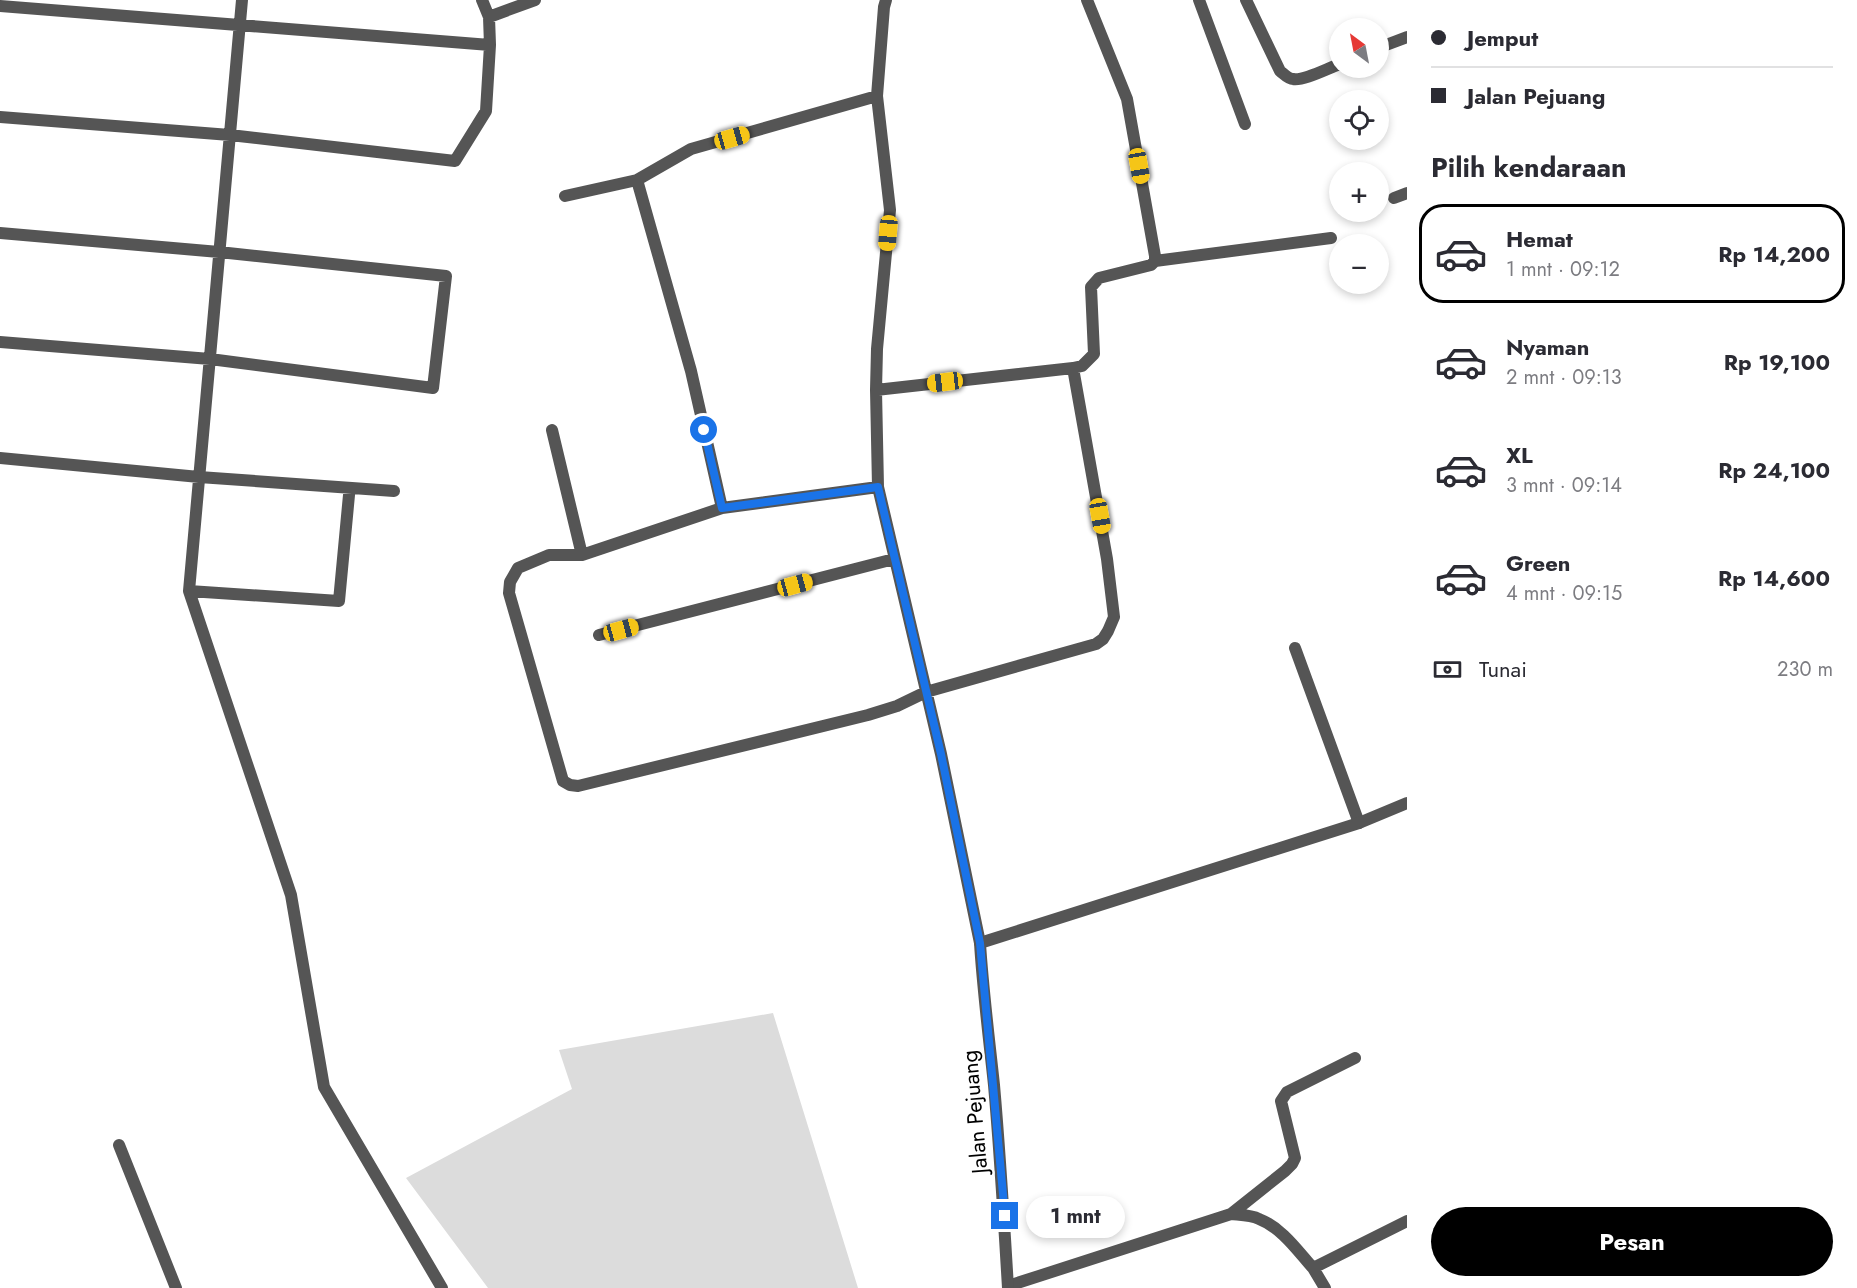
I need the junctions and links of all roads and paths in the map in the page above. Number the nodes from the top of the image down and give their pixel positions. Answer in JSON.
{"nodes":[{"id":1,"x":242,"y":0,"type":"edge"},
{"id":2,"x":482,"y":0,"type":"edge"},
{"id":3,"x":536,"y":0,"type":"edge"},
{"id":4,"x":886,"y":0,"type":"edge"},
{"id":5,"x":1087,"y":0,"type":"edge"},
{"id":6,"x":1199,"y":0,"type":"edge"},
{"id":7,"x":1246,"y":0,"type":"edge"},
{"id":8,"x":0,"y":6,"type":"edge"},
{"id":9,"x":489,"y":17,"type":"junction"},
{"id":10,"x":240,"y":25,"type":"junction"},
{"id":11,"x":1407,"y":38,"type":"edge"},
{"id":12,"x":1389,"y":44,"type":"edge"},
{"id":13,"x":490,"y":45,"type":"junction"},
{"id":14,"x":1329,"y":68,"type":"edge"},
{"id":15,"x":877,"y":96,"type":"junction"},
{"id":16,"x":0,"y":117,"type":"edge"},
{"id":17,"x":1245,"y":124,"type":"dead end"},
{"id":18,"x":230,"y":135,"type":"junction"},
{"id":19,"x":637,"y":180,"type":"junction"},
{"id":20,"x":1407,"y":193,"type":"edge"},
{"id":21,"x":565,"y":196,"type":"dead end"},
{"id":22,"x":1394,"y":198,"type":"dead end"},
{"id":23,"x":0,"y":233,"type":"edge"},
{"id":24,"x":1329,"y":238,"type":"edge"},
{"id":25,"x":219,"y":252,"type":"junction"},
{"id":26,"x":1155,"y":261,"type":"junction"},
{"id":27,"x":0,"y":342,"type":"edge"},
{"id":28,"x":210,"y":359,"type":"junction"},
{"id":29,"x":1073,"y":368,"type":"junction"},
{"id":30,"x":876,"y":390,"type":"junction"},
{"id":31,"x":552,"y":430,"type":"dead end"},
{"id":32,"x":0,"y":458,"type":"edge"},
{"id":33,"x":199,"y":477,"type":"junction"},
{"id":34,"x":878,"y":487,"type":"junction"},
{"id":35,"x":394,"y":491,"type":"dead end"},
{"id":36,"x":350,"y":495,"type":"dead end"},
{"id":37,"x":722,"y":508,"type":"junction"},
{"id":38,"x":582,"y":555,"type":"junction"},
{"id":39,"x":894,"y":559,"type":"junction"},
{"id":40,"x":189,"y":591,"type":"junction"},
{"id":41,"x":599,"y":635,"type":"dead end"},
{"id":42,"x":1295,"y":648,"type":"dead end"},
{"id":43,"x":926,"y":692,"type":"junction"},
{"id":44,"x":1407,"y":803,"type":"edge"},
{"id":45,"x":1359,"y":823,"type":"junction"},
{"id":46,"x":980,"y":943,"type":"junction"},
{"id":47,"x":1355,"y":1058,"type":"dead end"},
{"id":48,"x":119,"y":1145,"type":"dead end"},
{"id":49,"x":1231,"y":1214,"type":"junction"},
{"id":50,"x":1407,"y":1221,"type":"edge"},
{"id":51,"x":1312,"y":1268,"type":"junction"},
{"id":52,"x":1008,"y":1287,"type":"edge"},
{"id":53,"x":176,"y":1288,"type":"edge"},
{"id":54,"x":442,"y":1288,"type":"edge"},
{"id":55,"x":1325,"y":1288,"type":"edge"}],
"edges":[{"from":1,"to":10,"type":"street"},
{"from":2,"to":9,"type":"street"},
{"from":3,"to":9,"type":"street"},
{"from":4,"to":15,"type":"street","name":"Jalan Pejuang"},
{"from":5,"to":26,"type":"street"},
{"from":6,"to":17,"type":"street"},
{"from":7,"to":14,"type":"street"},
{"from":8,"to":10,"type":"street"},
{"from":9,"to":13,"type":"street"},
{"from":10,"to":13,"type":"street"},
{"from":10,"to":18,"type":"street"},
{"from":11,"to":12,"type":"street"},
{"from":13,"to":18,"type":"street"},
{"from":15,"to":19,"type":"street"},
{"from":15,"to":30,"type":"street","name":"Jalan Pejuang"},
{"from":16,"to":18,"type":"street"},
{"from":18,"to":25,"type":"street"},
{"from":19,"to":21,"type":"street"},
{"from":19,"to":37,"type":"street"},
{"from":20,"to":22,"type":"street"},
{"from":23,"to":25,"type":"street"},
{"from":24,"to":26,"type":"street"},
{"from":25,"to":28,"type":"street"},
{"from":25,"to":28,"type":"street"},
{"from":26,"to":29,"type":"street"},
{"from":27,"to":28,"type":"street"},
{"from":28,"to":33,"type":"street"},
{"from":29,"to":30,"type":"street"},
{"from":29,"to":43,"type":"street"},
{"from":30,"to":34,"type":"street","name":"Jalan Pejuang"},
{"from":31,"to":38,"type":"street"},
{"from":32,"to":33,"type":"street"},
{"from":33,"to":35,"type":"street"},
{"from":33,"to":40,"type":"street"},
{"from":34,"to":37,"type":"street"},
{"from":34,"to":39,"type":"street","name":"Jalan Pejuang"},
{"from":36,"to":40,"type":"street"},
{"from":37,"to":38,"type":"street"},
{"from":38,"to":43,"type":"street"},
{"from":39,"to":41,"type":"street"},
{"from":39,"to":43,"type":"street","name":"Jalan Pejuang"},
{"from":40,"to":54,"type":"street"},
{"from":42,"to":45,"type":"street"},
{"from":43,"to":46,"type":"street","name":"Jalan Pejuang"},
{"from":44,"to":45,"type":"street"},
{"from":45,"to":46,"type":"street"},
{"from":46,"to":52,"type":"street","name":"Jalan Pejuang"},
{"from":47,"to":49,"type":"street"},
{"from":48,"to":53,"type":"street"},
{"from":49,"to":51,"type":"street","name":"Jalan Pejuang"},
{"from":49,"to":52,"type":"street","name":"Jalan Pejuang"},
{"from":50,"to":51,"type":"street"},
{"from":51,"to":55,"type":"street","name":"Jalan Pejuang"}]}
